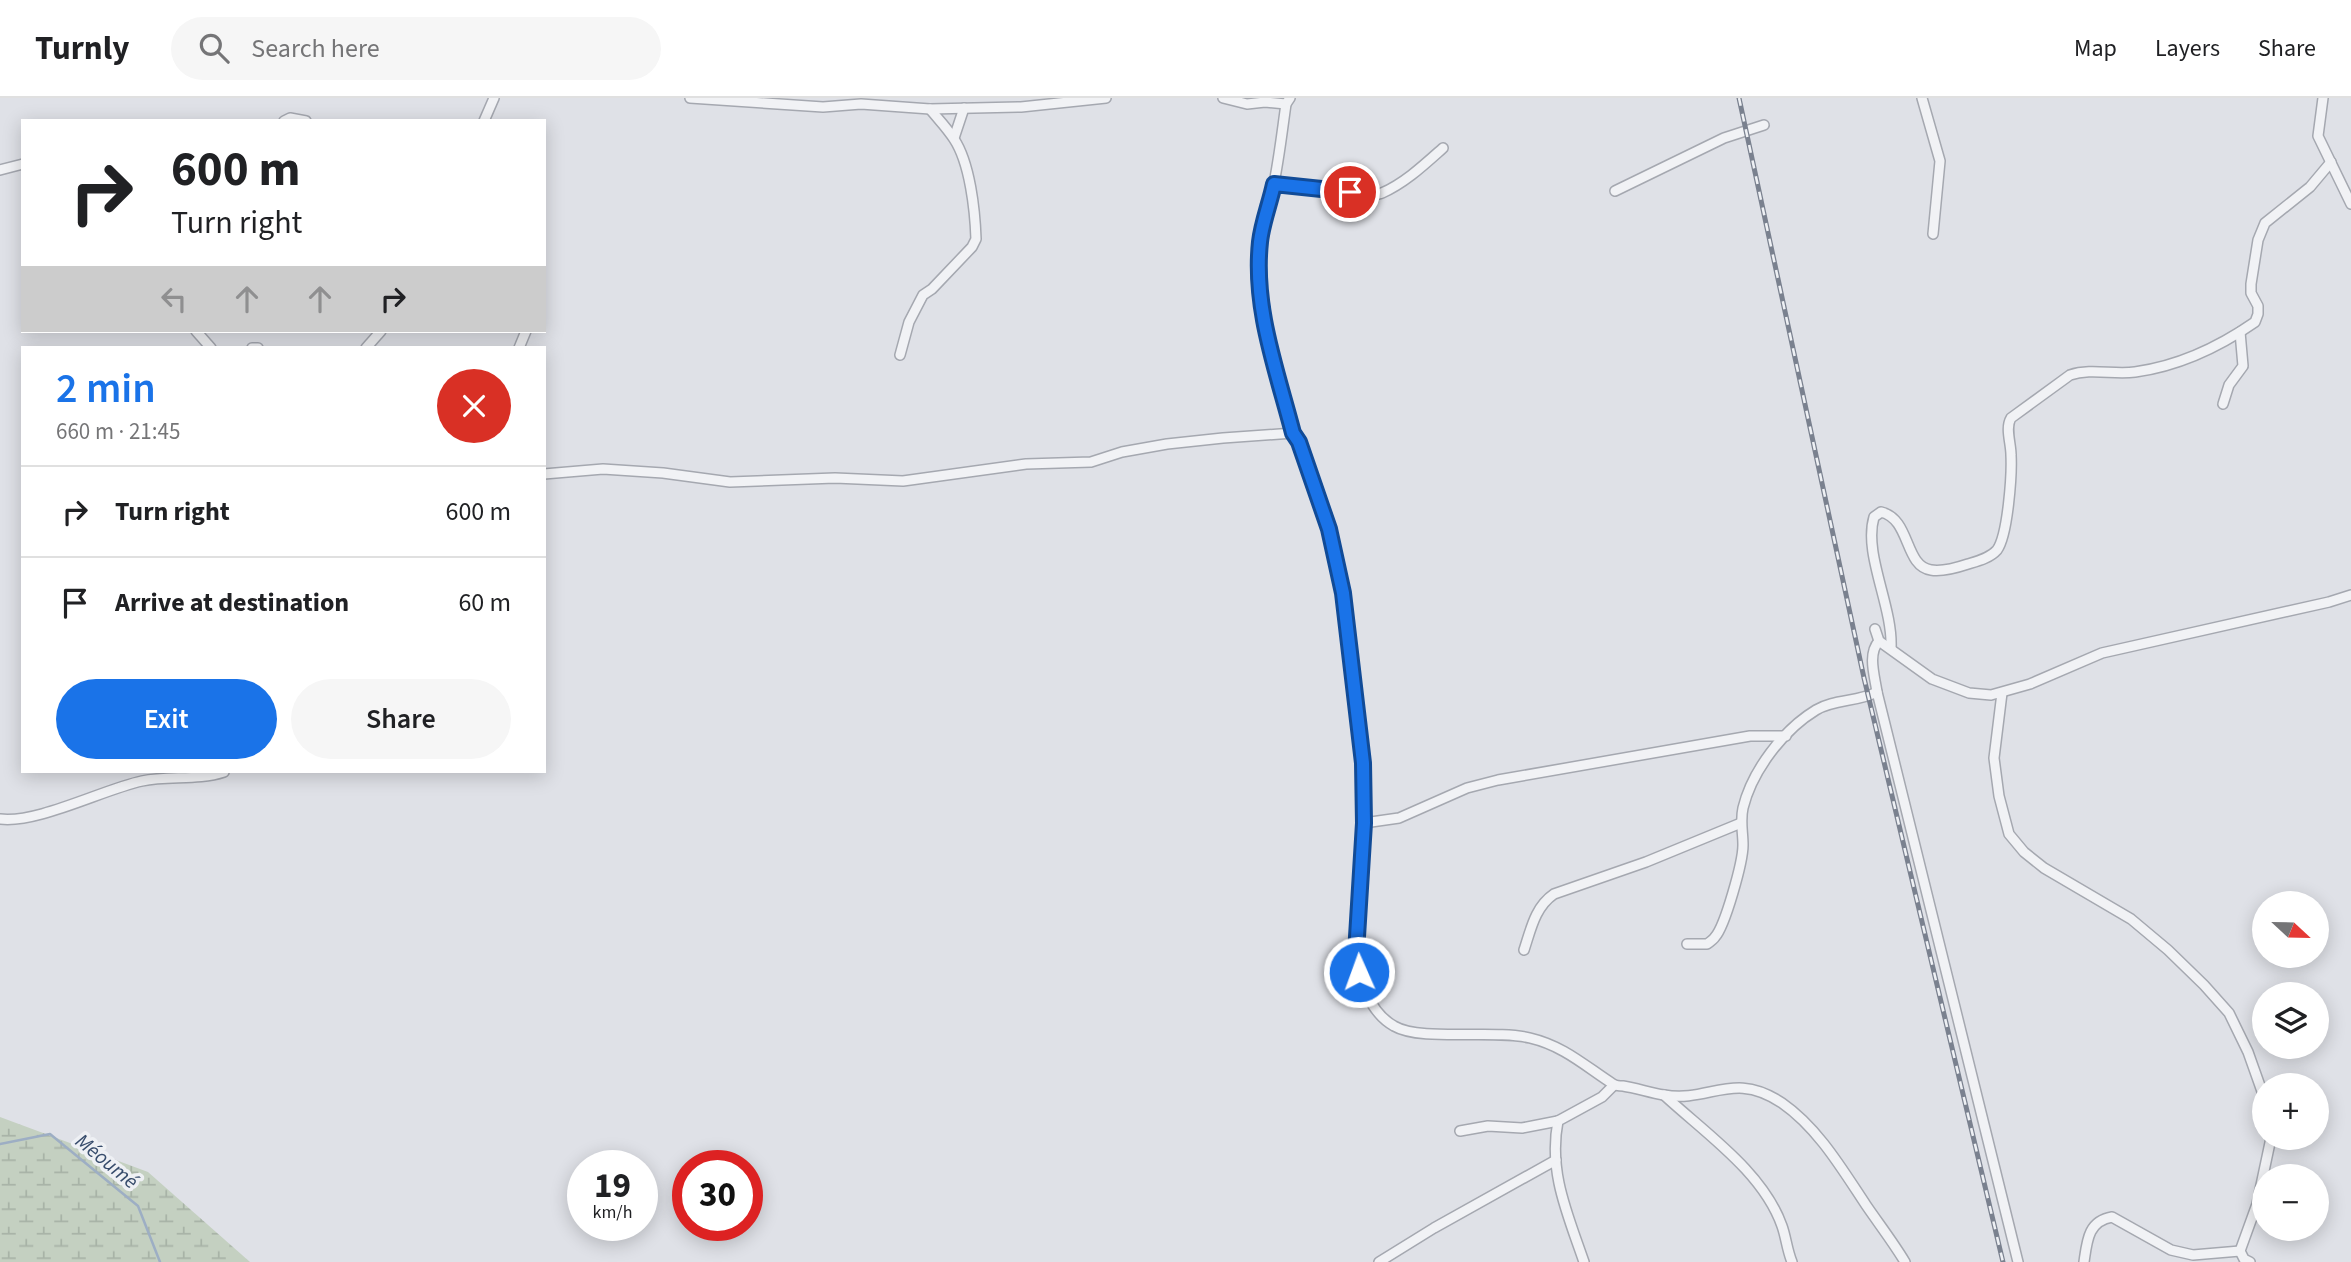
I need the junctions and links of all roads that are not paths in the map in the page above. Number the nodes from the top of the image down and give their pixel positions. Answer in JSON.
{"nodes":[{"id":1,"x":494,"y":98,"type":"edge"},
{"id":2,"x":690,"y":98,"type":"edge"},
{"id":3,"x":1106,"y":98,"type":"edge"},
{"id":4,"x":1223,"y":98,"type":"edge"},
{"id":5,"x":1922,"y":98,"type":"edge"},
{"id":6,"x":2323,"y":98,"type":"edge"},
{"id":7,"x":861,"y":101,"type":"edge"},
{"id":8,"x":1288,"y":101,"type":"edge"},
{"id":9,"x":964,"y":108,"type":"junction"},
{"id":10,"x":930,"y":109,"type":"junction"},
{"id":11,"x":486,"y":119,"type":"edge"},
{"id":12,"x":1764,"y":125,"type":"dead end"},
{"id":13,"x":954,"y":138,"type":"junction"},
{"id":14,"x":1443,"y":148,"type":"dead end"},
{"id":15,"x":2331,"y":162,"type":"junction"},
{"id":16,"x":21,"y":165,"type":"edge"},
{"id":17,"x":0,"y":170,"type":"edge"},
{"id":18,"x":1274,"y":184,"type":"junction"},
{"id":19,"x":1615,"y":191,"type":"dead end"},
{"id":20,"x":2351,"y":204,"type":"edge"},
{"id":21,"x":1933,"y":234,"type":"dead end"},
{"id":22,"x":2240,"y":332,"type":"junction"},
{"id":23,"x":197,"y":333,"type":"edge"},
{"id":24,"x":209,"y":346,"type":"edge"},
{"id":25,"x":900,"y":355,"type":"dead end"},
{"id":26,"x":2223,"y":404,"type":"dead end"},
{"id":27,"x":1293,"y":433,"type":"junction"},
{"id":28,"x":546,"y":474,"type":"edge"},
{"id":29,"x":2351,"y":595,"type":"edge"},
{"id":30,"x":1875,"y":629,"type":"dead end"},
{"id":31,"x":1879,"y":641,"type":"junction"},
{"id":32,"x":1891,"y":648,"type":"junction"},
{"id":33,"x":1877,"y":692,"type":"junction"},
{"id":34,"x":2002,"y":693,"type":"junction"},
{"id":35,"x":1786,"y":736,"type":"junction"},
{"id":36,"x":221,"y":773,"type":"edge"},
{"id":37,"x":0,"y":818,"type":"edge"},
{"id":38,"x":1364,"y":823,"type":"junction"},
{"id":39,"x":1741,"y":823,"type":"junction"},
{"id":40,"x":1687,"y":944,"type":"dead end"},
{"id":41,"x":1524,"y":950,"type":"dead end"},
{"id":42,"x":2255,"y":1073,"type":"edge"},
{"id":43,"x":1614,"y":1085,"type":"junction"},
{"id":44,"x":1664,"y":1095,"type":"junction"},
{"id":45,"x":1558,"y":1121,"type":"junction"},
{"id":46,"x":1460,"y":1131,"type":"dead end"},
{"id":47,"x":2268,"y":1150,"type":"edge"},
{"id":48,"x":1556,"y":1160,"type":"junction"},
{"id":49,"x":2241,"y":1251,"type":"junction"},
{"id":50,"x":1379,"y":1262,"type":"edge"},
{"id":51,"x":1584,"y":1262,"type":"edge"},
{"id":52,"x":1792,"y":1262,"type":"edge"},
{"id":53,"x":1905,"y":1262,"type":"edge"},
{"id":54,"x":2018,"y":1262,"type":"edge"},
{"id":55,"x":2084,"y":1262,"type":"edge"},
{"id":56,"x":2250,"y":1262,"type":"edge"}],
"edges":[{"from":1,"to":11,"type":"street"},
{"from":2,"to":7,"type":"street"},
{"from":3,"to":9,"type":"street"},
{"from":4,"to":8,"type":"street"},
{"from":5,"to":21,"type":"street"},
{"from":6,"to":15,"type":"street"},
{"from":7,"to":10,"type":"street"},
{"from":8,"to":18,"type":"street"},
{"from":9,"to":10,"type":"street"},
{"from":9,"to":13,"type":"street"},
{"from":10,"to":13,"type":"street"},
{"from":12,"to":19,"type":"street"},
{"from":13,"to":25,"type":"street"},
{"from":14,"to":18,"type":"street"},
{"from":15,"to":20,"type":"street"},
{"from":15,"to":22,"type":"street"},
{"from":16,"to":17,"type":"street"},
{"from":18,"to":27,"type":"street"},
{"from":22,"to":26,"type":"street"},
{"from":22,"to":32,"type":"street"},
{"from":23,"to":24,"type":"street"},
{"from":27,"to":28,"type":"street"},
{"from":27,"to":38,"type":"street"},
{"from":29,"to":34,"type":"street"},
{"from":30,"to":31,"type":"street"},
{"from":31,"to":32,"type":"street"},
{"from":31,"to":33,"type":"street"},
{"from":32,"to":34,"type":"street"},
{"from":33,"to":35,"type":"street"},
{"from":33,"to":54,"type":"street"},
{"from":34,"to":42,"type":"street"},
{"from":35,"to":38,"type":"street"},
{"from":35,"to":39,"type":"street"},
{"from":36,"to":37,"type":"street"},
{"from":38,"to":43,"type":"street"},
{"from":39,"to":40,"type":"street"},
{"from":39,"to":41,"type":"street"},
{"from":43,"to":44,"type":"street"},
{"from":43,"to":45,"type":"street"},
{"from":44,"to":52,"type":"street"},
{"from":44,"to":53,"type":"street"},
{"from":45,"to":46,"type":"street"},
{"from":45,"to":48,"type":"street"},
{"from":47,"to":49,"type":"street"},
{"from":48,"to":50,"type":"street"},
{"from":48,"to":51,"type":"street"},
{"from":49,"to":55,"type":"street"},
{"from":49,"to":56,"type":"street"}]}
